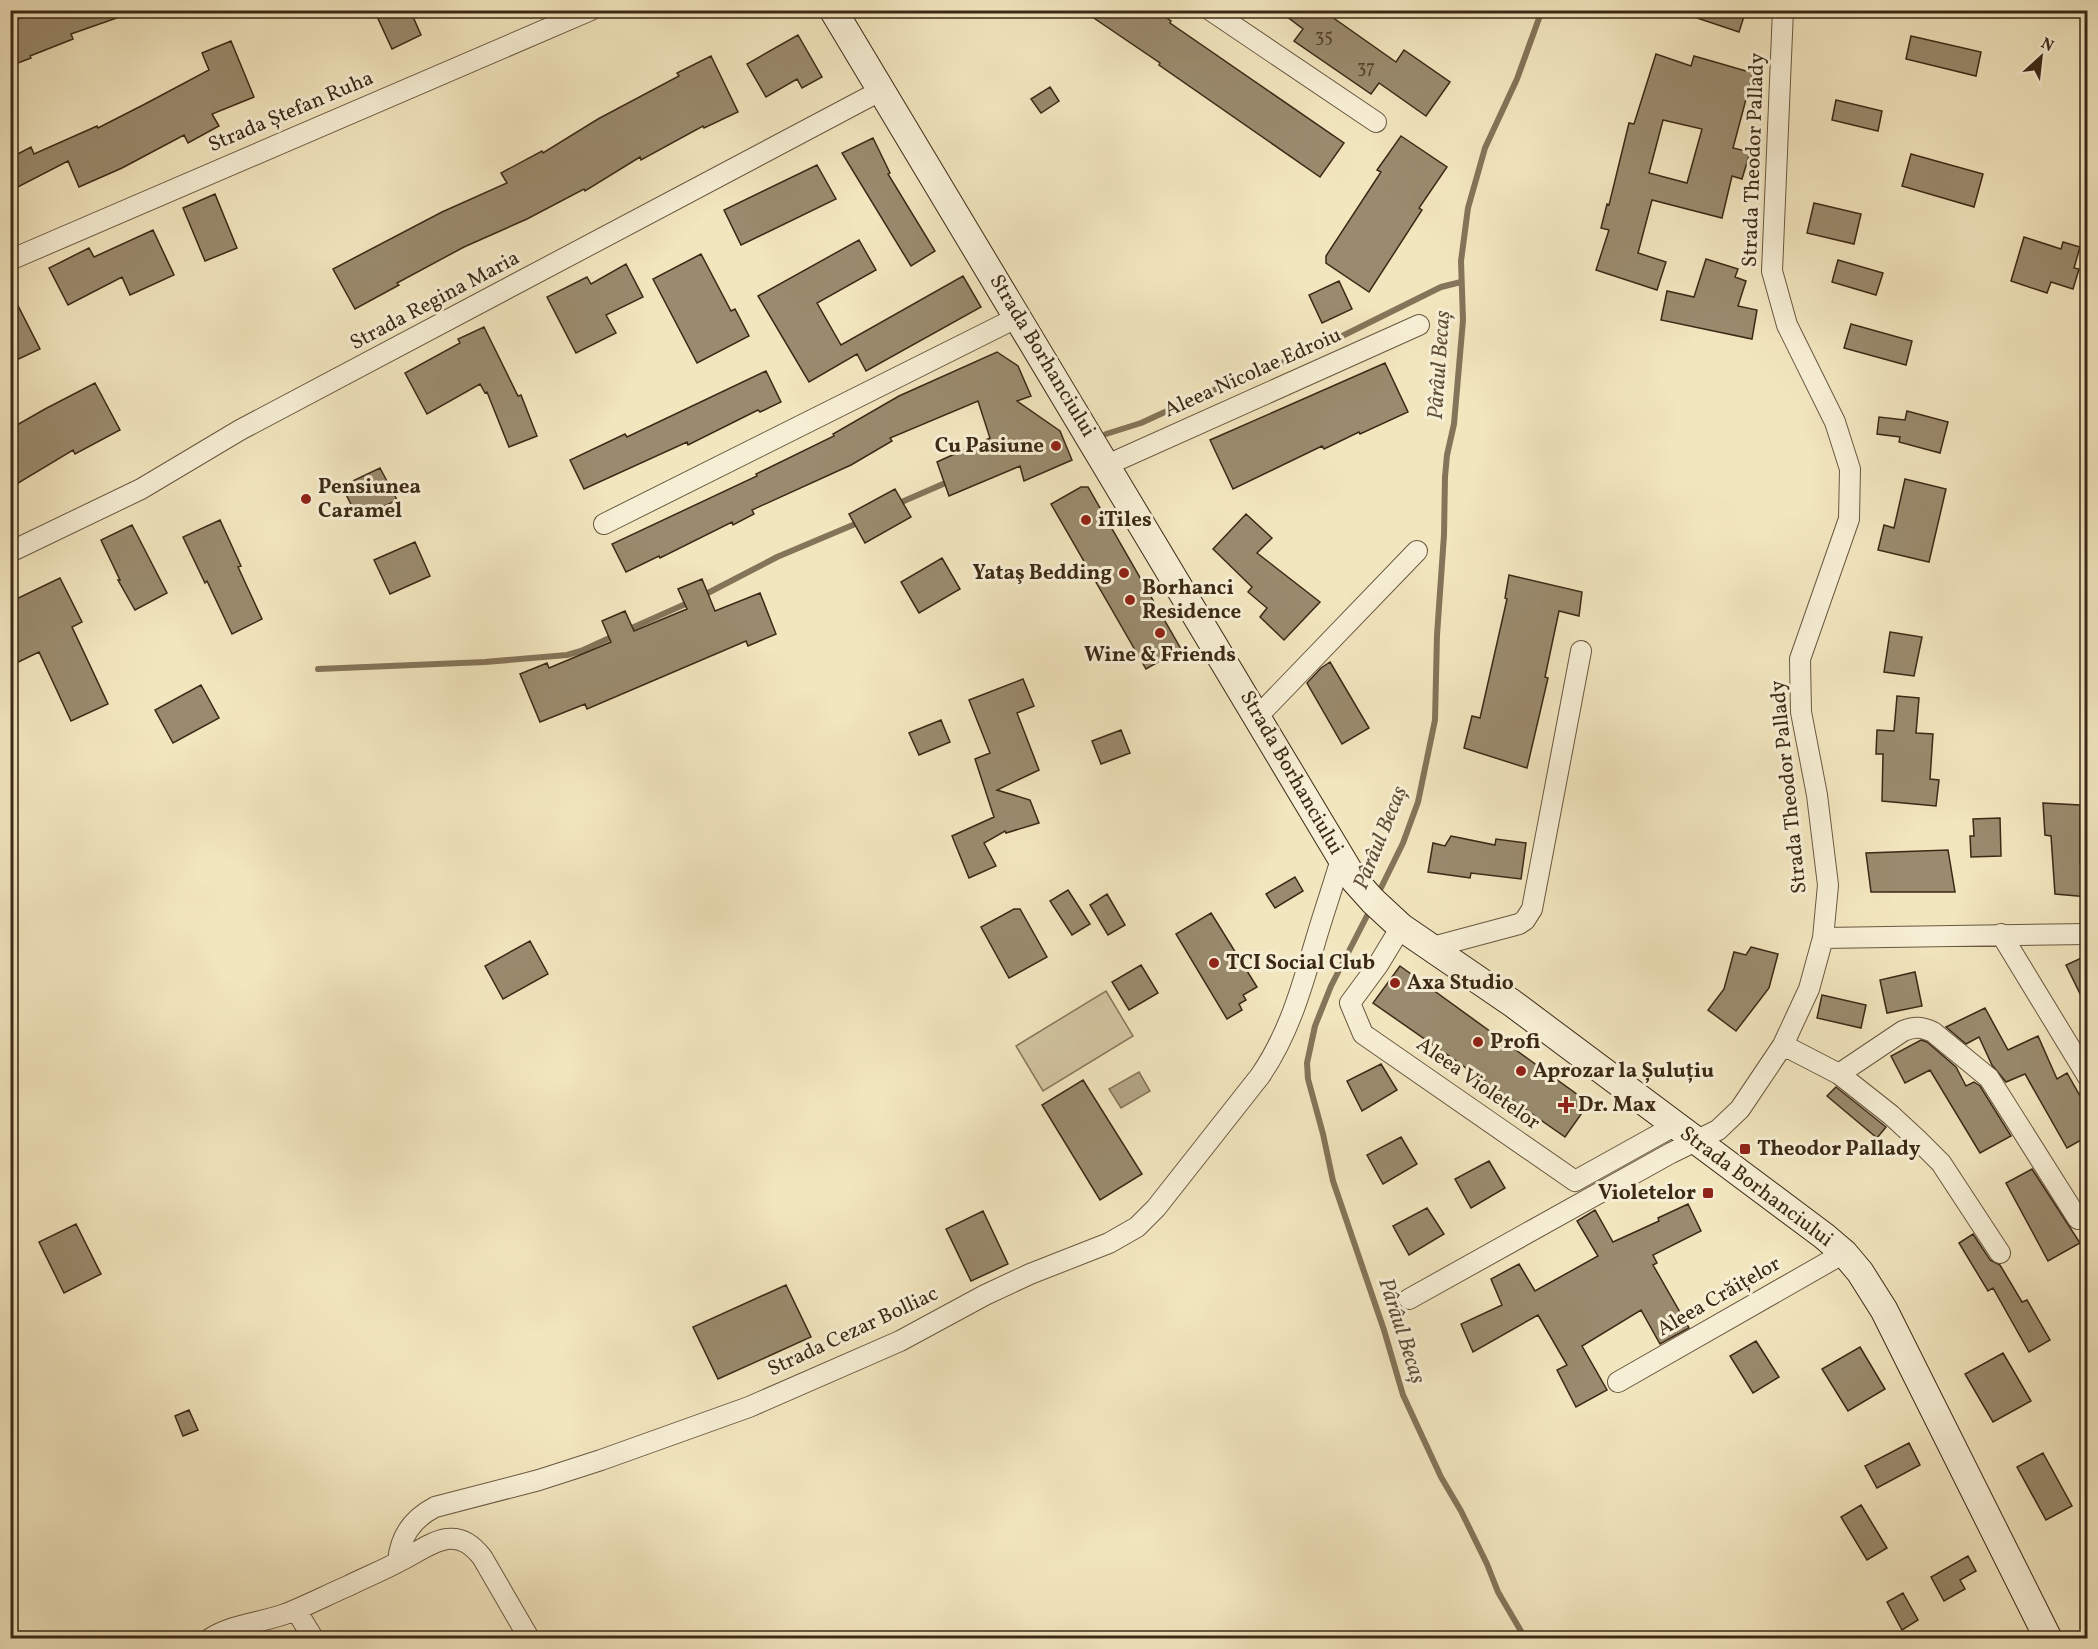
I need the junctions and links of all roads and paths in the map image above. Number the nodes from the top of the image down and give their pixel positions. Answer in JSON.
{"nodes":[{"id":1,"x":591,"y":10,"type":"edge"},
{"id":2,"x":834,"y":10,"type":"edge"},
{"id":3,"x":1210,"y":10,"type":"edge"},
{"id":4,"x":1783,"y":10,"type":"edge"},
{"id":5,"x":880,"y":91,"type":"junction"},
{"id":6,"x":1376,"y":122,"type":"dead end"},
{"id":7,"x":10,"y":260,"type":"edge"},
{"id":8,"x":1018,"y":317,"type":"junction"},
{"id":9,"x":1419,"y":325,"type":"dead end"},
{"id":10,"x":1107,"y":465,"type":"junction"},
{"id":11,"x":604,"y":524,"type":"dead end"},
{"id":12,"x":1417,"y":551,"type":"dead end"},
{"id":13,"x":10,"y":552,"type":"edge"},
{"id":14,"x":1581,"y":651,"type":"dead end"},
{"id":15,"x":1257,"y":717,"type":"junction"},
{"id":16,"x":1348,"y":870,"type":"junction"},
{"id":17,"x":1397,"y":924,"type":"junction"},
{"id":18,"x":2001,"y":934,"type":"junction"},
{"id":19,"x":2088,"y":934,"type":"edge"},
{"id":20,"x":1823,"y":938,"type":"junction"},
{"id":21,"x":1432,"y":947,"type":"junction"},
{"id":22,"x":1783,"y":1046,"type":"junction"},
{"id":23,"x":1839,"y":1074,"type":"junction"},
{"id":24,"x":2088,"y":1077,"type":"edge"},
{"id":25,"x":1684,"y":1133,"type":"junction"},
{"id":26,"x":2078,"y":1218,"type":"dead end"},
{"id":27,"x":1844,"y":1253,"type":"junction"},
{"id":28,"x":2000,"y":1253,"type":"dead end"},
{"id":29,"x":1409,"y":1299,"type":"dead end"},
{"id":30,"x":1618,"y":1382,"type":"dead end"},
{"id":31,"x":398,"y":1562,"type":"junction"},
{"id":32,"x":296,"y":1610,"type":"junction"},
{"id":33,"x":235,"y":1633,"type":"edge"},
{"id":34,"x":2045,"y":1637,"type":"edge"},
{"id":35,"x":211,"y":1638,"type":"edge"},
{"id":36,"x":313,"y":1638,"type":"edge"},
{"id":37,"x":529,"y":1638,"type":"edge"}],
"edges":[{"from":1,"to":7,"type":"street","name":"Strada Ștefan Ruha"},
{"from":2,"to":5,"type":"main road","name":"Strada Borhanciului"},
{"from":3,"to":6,"type":"street"},
{"from":4,"to":20,"type":"street","name":"Strada Theodor Pallady"},
{"from":5,"to":8,"type":"main road","name":"Strada Borhanciului"},
{"from":5,"to":13,"type":"street","name":"Strada Regina Maria"},
{"from":8,"to":10,"type":"main road","name":"Strada Borhanciului"},
{"from":8,"to":11,"type":"street"},
{"from":9,"to":10,"type":"street","name":"Aleea Nicolae Edroiu"},
{"from":10,"to":15,"type":"main road","name":"Strada Borhanciului"},
{"from":12,"to":15,"type":"street"},
{"from":14,"to":21,"type":"street"},
{"from":15,"to":16,"type":"main road","name":"Strada Borhanciului"},
{"from":16,"to":17,"type":"main road","name":"Strada Borhanciului"},
{"from":16,"to":31,"type":"street","name":"Strada Cezar Bolliac"},
{"from":17,"to":21,"type":"main road","name":"Strada Borhanciului"},
{"from":17,"to":25,"type":"street","name":"Aleea Violetelor"},
{"from":18,"to":19,"type":"street"},
{"from":18,"to":20,"type":"street"},
{"from":18,"to":24,"type":"street"},
{"from":20,"to":22,"type":"street","name":"Strada Theodor Pallady"},
{"from":21,"to":25,"type":"main road","name":"Strada Borhanciului"},
{"from":22,"to":23,"type":"street"},
{"from":22,"to":25,"type":"street","name":"Strada Theodor Pallady"},
{"from":23,"to":26,"type":"street"},
{"from":23,"to":28,"type":"street"},
{"from":25,"to":27,"type":"main road","name":"Strada Borhanciului"},
{"from":25,"to":29,"type":"street"},
{"from":27,"to":30,"type":"street","name":"Aleea Crăițelor"},
{"from":27,"to":34,"type":"main road","name":"Strada Borhanciului"},
{"from":31,"to":32,"type":"street"},
{"from":31,"to":37,"type":"street"},
{"from":32,"to":33,"type":"street"},
{"from":32,"to":36,"type":"street"},
{"from":33,"to":35,"type":"street"}]}
